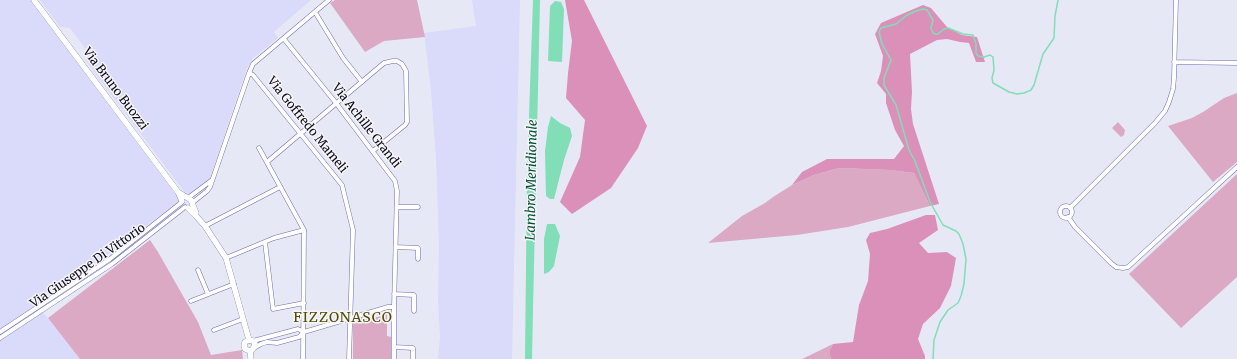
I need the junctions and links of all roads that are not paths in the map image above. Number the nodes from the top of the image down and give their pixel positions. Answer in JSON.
{"nodes":[{"id":1,"x":34,"y":0,"type":"edge"},
{"id":2,"x":329,"y":0,"type":"edge"},
{"id":3,"x":1176,"y":0,"type":"edge"},
{"id":4,"x":316,"y":12,"type":"junction"},
{"id":5,"x":284,"y":38,"type":"junction"},
{"id":6,"x":1174,"y":62,"type":"junction"},
{"id":7,"x":1237,"y":63,"type":"edge"},
{"id":8,"x":249,"y":74,"type":"junction"},
{"id":9,"x":362,"y":82,"type":"junction"},
{"id":10,"x":336,"y":103,"type":"junction"},
{"id":11,"x":301,"y":133,"type":"junction"},
{"id":12,"x":259,"y":148,"type":"dead end"},
{"id":13,"x":373,"y":150,"type":"junction"},
{"id":14,"x":267,"y":162,"type":"junction"},
{"id":15,"x":1237,"y":167,"type":"edge"},
{"id":16,"x":280,"y":187,"type":"junction"},
{"id":17,"x":187,"y":203,"type":"junction"},
{"id":18,"x":397,"y":207,"type":"junction"},
{"id":19,"x":418,"y":207,"type":"dead end"},
{"id":20,"x":1070,"y":208,"type":"junction"},
{"id":21,"x":1068,"y":218,"type":"junction"},
{"id":22,"x":205,"y":226,"type":"junction"},
{"id":23,"x":304,"y":230,"type":"junction"},
{"id":24,"x":142,"y":235,"type":"junction"},
{"id":25,"x":146,"y":239,"type":"junction"},
{"id":26,"x":265,"y":242,"type":"junction"},
{"id":27,"x":396,"y":247,"type":"junction"},
{"id":28,"x":226,"y":258,"type":"junction"},
{"id":29,"x":418,"y":259,"type":"dead end"},
{"id":30,"x":198,"y":270,"type":"dead end"},
{"id":31,"x":234,"y":284,"type":"junction"},
{"id":32,"x":208,"y":294,"type":"junction"},
{"id":33,"x":394,"y":294,"type":"junction"},
{"id":34,"x":191,"y":301,"type":"dead end"},
{"id":35,"x":304,"y":303,"type":"junction"},
{"id":36,"x":394,"y":306,"type":"junction"},
{"id":37,"x":38,"y":310,"type":"junction"},
{"id":38,"x":414,"y":311,"type":"dead end"},
{"id":39,"x":350,"y":318,"type":"junction"},
{"id":40,"x":243,"y":319,"type":"junction"},
{"id":41,"x":214,"y":330,"type":"dead end"},
{"id":42,"x":0,"y":332,"type":"edge"},
{"id":43,"x":304,"y":332,"type":"junction"},
{"id":44,"x":0,"y":338,"type":"edge"},
{"id":45,"x":251,"y":340,"type":"junction"},
{"id":46,"x":394,"y":347,"type":"junction"},
{"id":47,"x":252,"y":349,"type":"junction"},
{"id":48,"x":251,"y":359,"type":"edge"},
{"id":49,"x":304,"y":359,"type":"edge"},
{"id":50,"x":349,"y":359,"type":"edge"},
{"id":51,"x":394,"y":359,"type":"edge"},
{"id":52,"x":413,"y":359,"type":"edge"}],
"edges":[{"from":1,"to":17,"type":"main road","name":"Via Bruno Buozzi"},
{"from":2,"to":4,"type":"street"},
{"from":3,"to":6,"type":"street"},
{"from":4,"to":5,"type":"street"},
{"from":4,"to":9,"type":"street"},
{"from":5,"to":8,"type":"street"},
{"from":5,"to":10,"type":"street","name":"Via Achille Grandi"},
{"from":6,"to":7,"type":"street"},
{"from":6,"to":20,"type":"street"},
{"from":8,"to":11,"type":"street","name":"Via Goffredo Mameli"},
{"from":8,"to":17,"type":"street"},
{"from":9,"to":10,"type":"street"},
{"from":9,"to":13,"type":"street"},
{"from":10,"to":11,"type":"street"},
{"from":10,"to":13,"type":"street","name":"Via Achille Grandi"},
{"from":11,"to":14,"type":"street"},
{"from":11,"to":39,"type":"street","name":"Via Goffredo Mameli"},
{"from":12,"to":14,"type":"street"},
{"from":13,"to":18,"type":"street","name":"Via Achille Grandi"},
{"from":14,"to":16,"type":"street"},
{"from":15,"to":21,"type":"street"},
{"from":16,"to":22,"type":"street"},
{"from":16,"to":23,"type":"street"},
{"from":17,"to":22,"type":"main road","name":"Via Bruno Buozzi"},
{"from":17,"to":24,"type":"street","name":"Via Giuseppe Di Vittorio"},
{"from":17,"to":25,"type":"street","name":"Via Giuseppe Di Vittorio"},
{"from":18,"to":19,"type":"street"},
{"from":18,"to":27,"type":"street","name":"Via Achille Grandi"},
{"from":20,"to":21,"type":"street"},
{"from":20,"to":21,"type":"street"},
{"from":22,"to":28,"type":"main road"},
{"from":23,"to":26,"type":"street"},
{"from":23,"to":35,"type":"street"},
{"from":24,"to":25,"type":"street"},
{"from":24,"to":37,"type":"street","name":"Via Giuseppe Di Vittorio"},
{"from":25,"to":37,"type":"street","name":"Via Giuseppe Di Vittorio"},
{"from":26,"to":28,"type":"street"},
{"from":26,"to":35,"type":"street"},
{"from":27,"to":29,"type":"street"},
{"from":27,"to":33,"type":"street","name":"Via Achille Grandi"},
{"from":28,"to":31,"type":"main road"},
{"from":30,"to":32,"type":"street"},
{"from":31,"to":32,"type":"street"},
{"from":31,"to":40,"type":"main road"},
{"from":32,"to":34,"type":"street"},
{"from":33,"to":36,"type":"street","name":"Via Achille Grandi"},
{"from":33,"to":38,"type":"street"},
{"from":35,"to":43,"type":"street"},
{"from":36,"to":39,"type":"street"},
{"from":36,"to":46,"type":"street","name":"Via Achille Grandi"},
{"from":37,"to":42,"type":"street","name":"Via Giuseppe Di Vittorio"},
{"from":37,"to":44,"type":"street","name":"Via Giuseppe Di Vittorio"},
{"from":39,"to":43,"type":"street"},
{"from":39,"to":50,"type":"street","name":"Via Goffredo Mameli"},
{"from":40,"to":41,"type":"street"},
{"from":40,"to":45,"type":"main road"},
{"from":43,"to":45,"type":"street"},
{"from":43,"to":47,"type":"street"},
{"from":43,"to":49,"type":"street"},
{"from":45,"to":47,"type":"main road"},
{"from":45,"to":47,"type":"main road"},
{"from":46,"to":51,"type":"street","name":"Via Achille Grandi"},
{"from":46,"to":52,"type":"street"},
{"from":47,"to":48,"type":"main road"}]}
